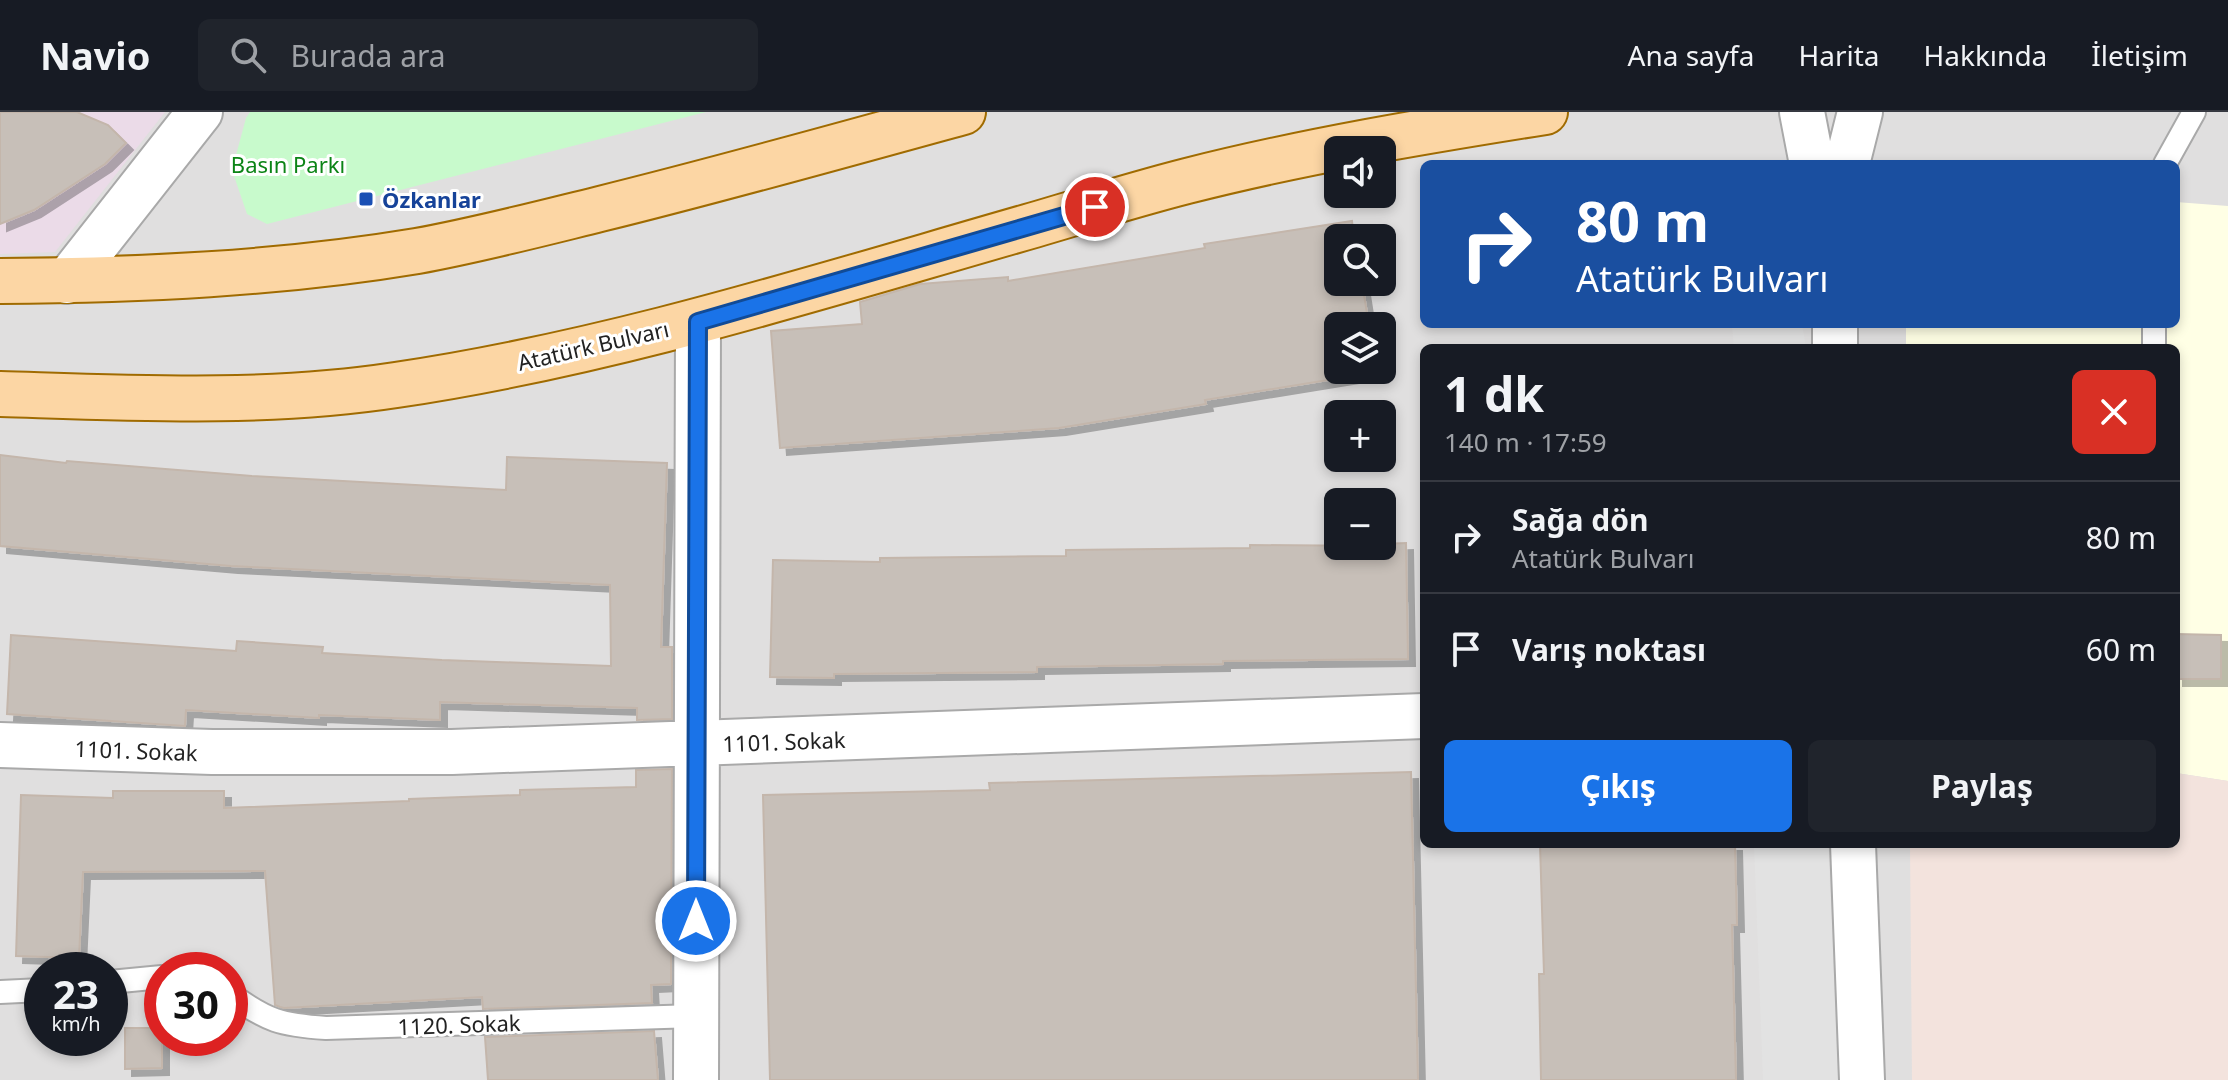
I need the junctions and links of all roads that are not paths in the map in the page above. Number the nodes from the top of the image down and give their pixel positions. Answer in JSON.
{"nodes":[{"id":1,"x":963,"y":112,"type":"edge"},
{"id":2,"x":1545,"y":112,"type":"edge"},
{"id":3,"x":1802,"y":112,"type":"edge"},
{"id":4,"x":1860,"y":112,"type":"edge"},
{"id":5,"x":2194,"y":112,"type":"edge"},
{"id":6,"x":194,"y":114,"type":"edge"},
{"id":7,"x":1811,"y":160,"type":"edge"},
{"id":8,"x":1848,"y":160,"type":"edge"},
{"id":9,"x":2167,"y":160,"type":"edge"},
{"id":10,"x":0,"y":281,"type":"edge"},
{"id":11,"x":67,"y":281,"type":"junction"},
{"id":12,"x":698,"y":322,"type":"junction"},
{"id":13,"x":0,"y":394,"type":"edge"},
{"id":14,"x":1420,"y":716,"type":"edge"},
{"id":15,"x":696,"y":744,"type":"junction"},
{"id":16,"x":0,"y":745,"type":"edge"},
{"id":17,"x":1853,"y":848,"type":"edge"},
{"id":18,"x":24,"y":991,"type":"edge"},
{"id":19,"x":0,"y":992,"type":"edge"},
{"id":20,"x":248,"y":1007,"type":"edge"},
{"id":21,"x":695,"y":1016,"type":"junction"},
{"id":22,"x":696,"y":1080,"type":"edge"},
{"id":23,"x":1862,"y":1080,"type":"edge"}],
"edges":[{"from":1,"to":11,"type":"main road"},
{"from":2,"to":12,"type":"main road","name":"Atatürk Bulvarı"},
{"from":3,"to":7,"type":"street"},
{"from":4,"to":8,"type":"street"},
{"from":5,"to":9,"type":"lane"},
{"from":6,"to":11,"type":"street"},
{"from":10,"to":11,"type":"main road"},
{"from":12,"to":13,"type":"main road","name":"Atatürk Bulvarı"},
{"from":12,"to":15,"type":"street"},
{"from":14,"to":15,"type":"street","name":"1101. Sokak"},
{"from":15,"to":16,"type":"street","name":"1101. Sokak"},
{"from":15,"to":21,"type":"street"},
{"from":17,"to":23,"type":"street"},
{"from":18,"to":19,"type":"lane"},
{"from":20,"to":21,"type":"lane","name":"1120. Sokak"},
{"from":21,"to":22,"type":"street"}]}
